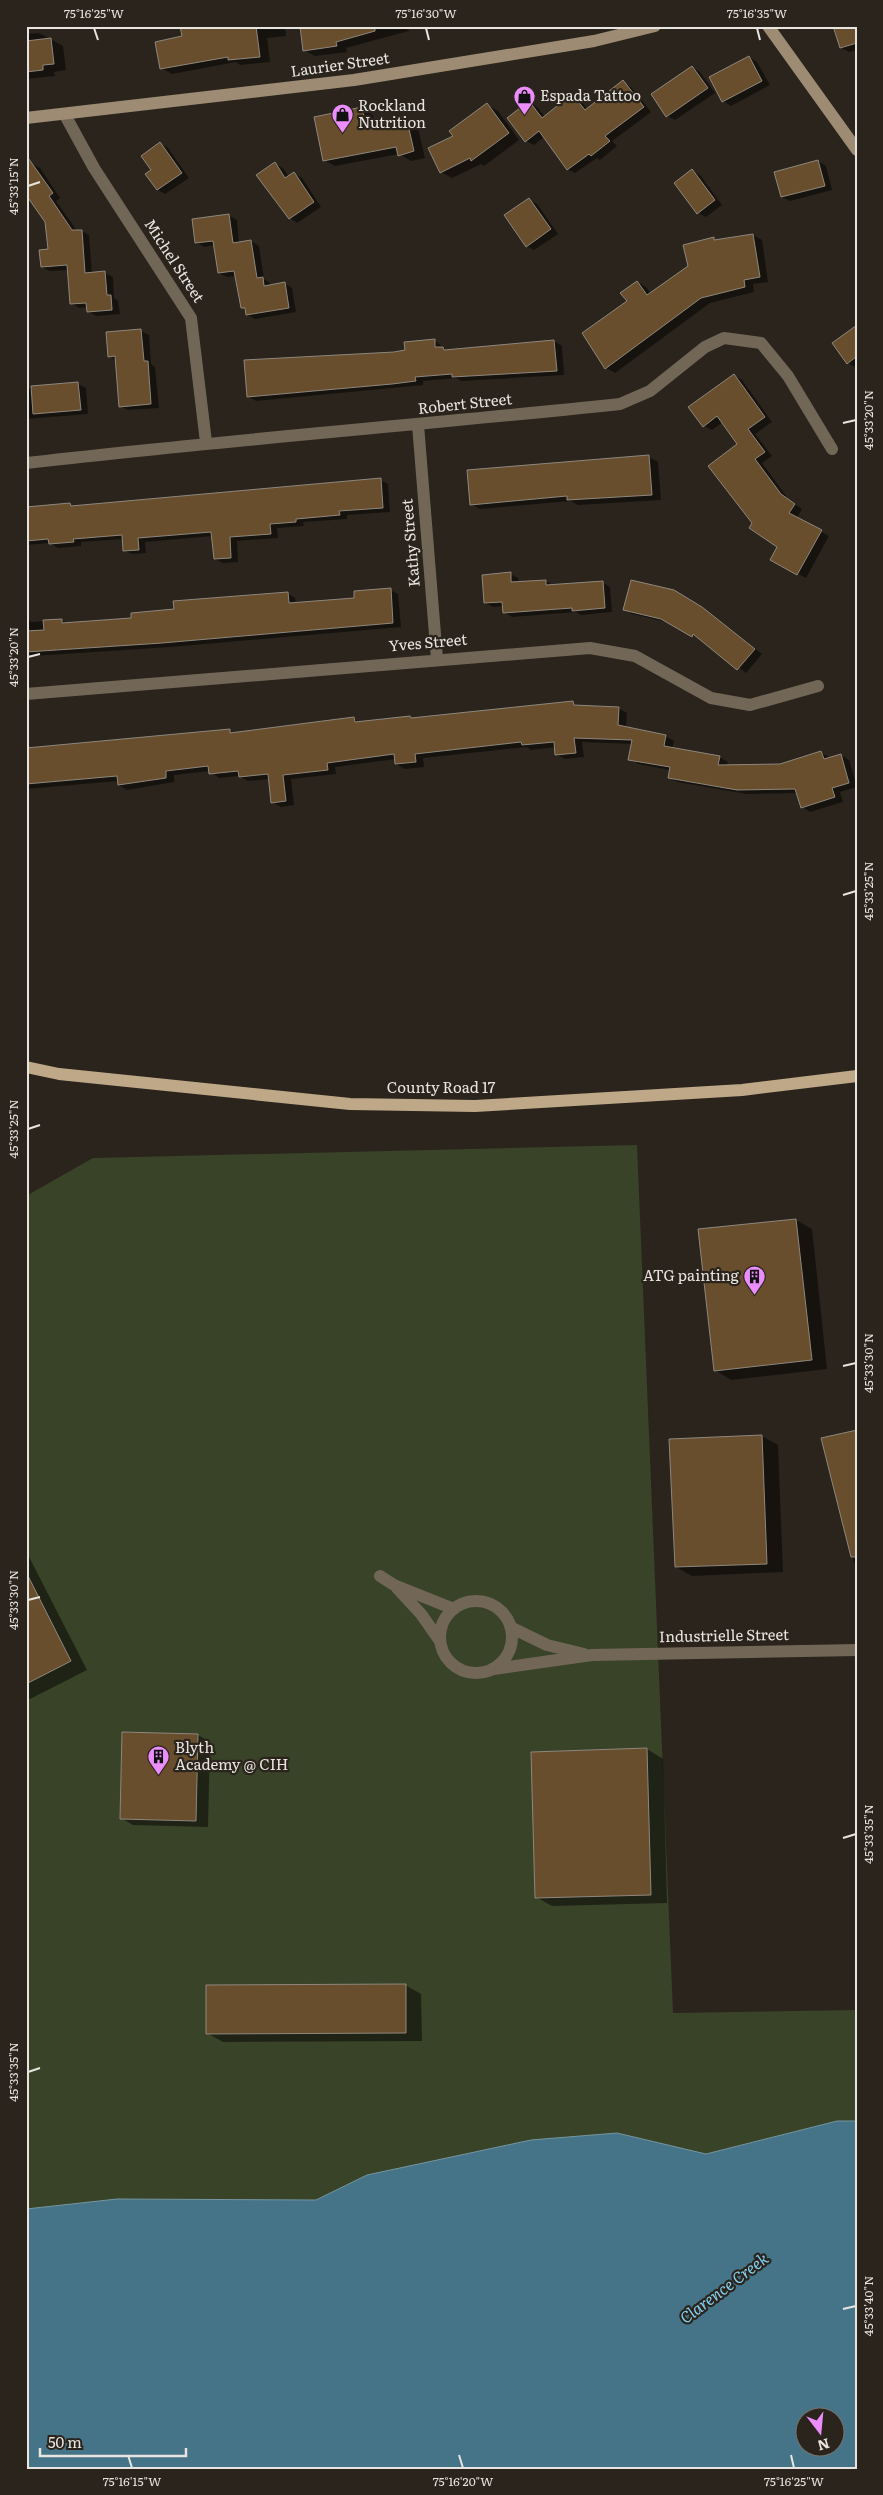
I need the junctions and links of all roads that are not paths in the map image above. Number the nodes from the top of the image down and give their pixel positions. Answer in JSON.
{"nodes":[{"id":1,"x":655,"y":26,"type":"edge"},
{"id":2,"x":768,"y":26,"type":"edge"},
{"id":3,"x":65,"y":115,"type":"junction"},
{"id":4,"x":26,"y":118,"type":"edge"},
{"id":5,"x":857,"y":150,"type":"edge"},
{"id":6,"x":418,"y":426,"type":"junction"},
{"id":7,"x":206,"y":442,"type":"junction"},
{"id":8,"x":832,"y":449,"type":"dead end"},
{"id":9,"x":26,"y":463,"type":"edge"},
{"id":10,"x":437,"y":659,"type":"junction"},
{"id":11,"x":818,"y":686,"type":"dead end"},
{"id":12,"x":26,"y":694,"type":"edge"},
{"id":13,"x":26,"y":1067,"type":"edge"},
{"id":14,"x":857,"y":1076,"type":"edge"},
{"id":15,"x":380,"y":1576,"type":"dead end"},
{"id":16,"x":394,"y":1585,"type":"junction"},
{"id":17,"x":454,"y":1609,"type":"junction"},
{"id":18,"x":512,"y":1628,"type":"junction"},
{"id":19,"x":440,"y":1641,"type":"junction"},
{"id":20,"x":857,"y":1650,"type":"edge"},
{"id":21,"x":592,"y":1655,"type":"junction"},
{"id":22,"x":494,"y":1669,"type":"junction"}],
"edges":[{"from":1,"to":3,"type":"main road","name":"Laurier Street"},
{"from":2,"to":5,"type":"main road"},
{"from":3,"to":4,"type":"main road","name":"Laurier Street"},
{"from":3,"to":7,"type":"street","name":"Michel Street"},
{"from":6,"to":7,"type":"street","name":"Robert Street"},
{"from":6,"to":8,"type":"street","name":"Robert Street"},
{"from":6,"to":10,"type":"street","name":"Kathy Street"},
{"from":7,"to":9,"type":"street","name":"Robert Street"},
{"from":10,"to":11,"type":"street","name":"Yves Street"},
{"from":10,"to":12,"type":"street","name":"Yves Street"},
{"from":13,"to":14,"type":"main road","name":"County Road 17"},
{"from":15,"to":16,"type":"street"},
{"from":16,"to":17,"type":"street"},
{"from":16,"to":19,"type":"street","name":"Industrielle Street"},
{"from":17,"to":18,"type":"street","name":"Industrielle Street"},
{"from":17,"to":19,"type":"street"},
{"from":18,"to":21,"type":"street","name":"Industrielle Street"},
{"from":18,"to":22,"type":"street"},
{"from":19,"to":22,"type":"street","name":"Industrielle Street"},
{"from":20,"to":21,"type":"street","name":"Industrielle Street"},
{"from":21,"to":22,"type":"street","name":"Industrielle Street"}]}
